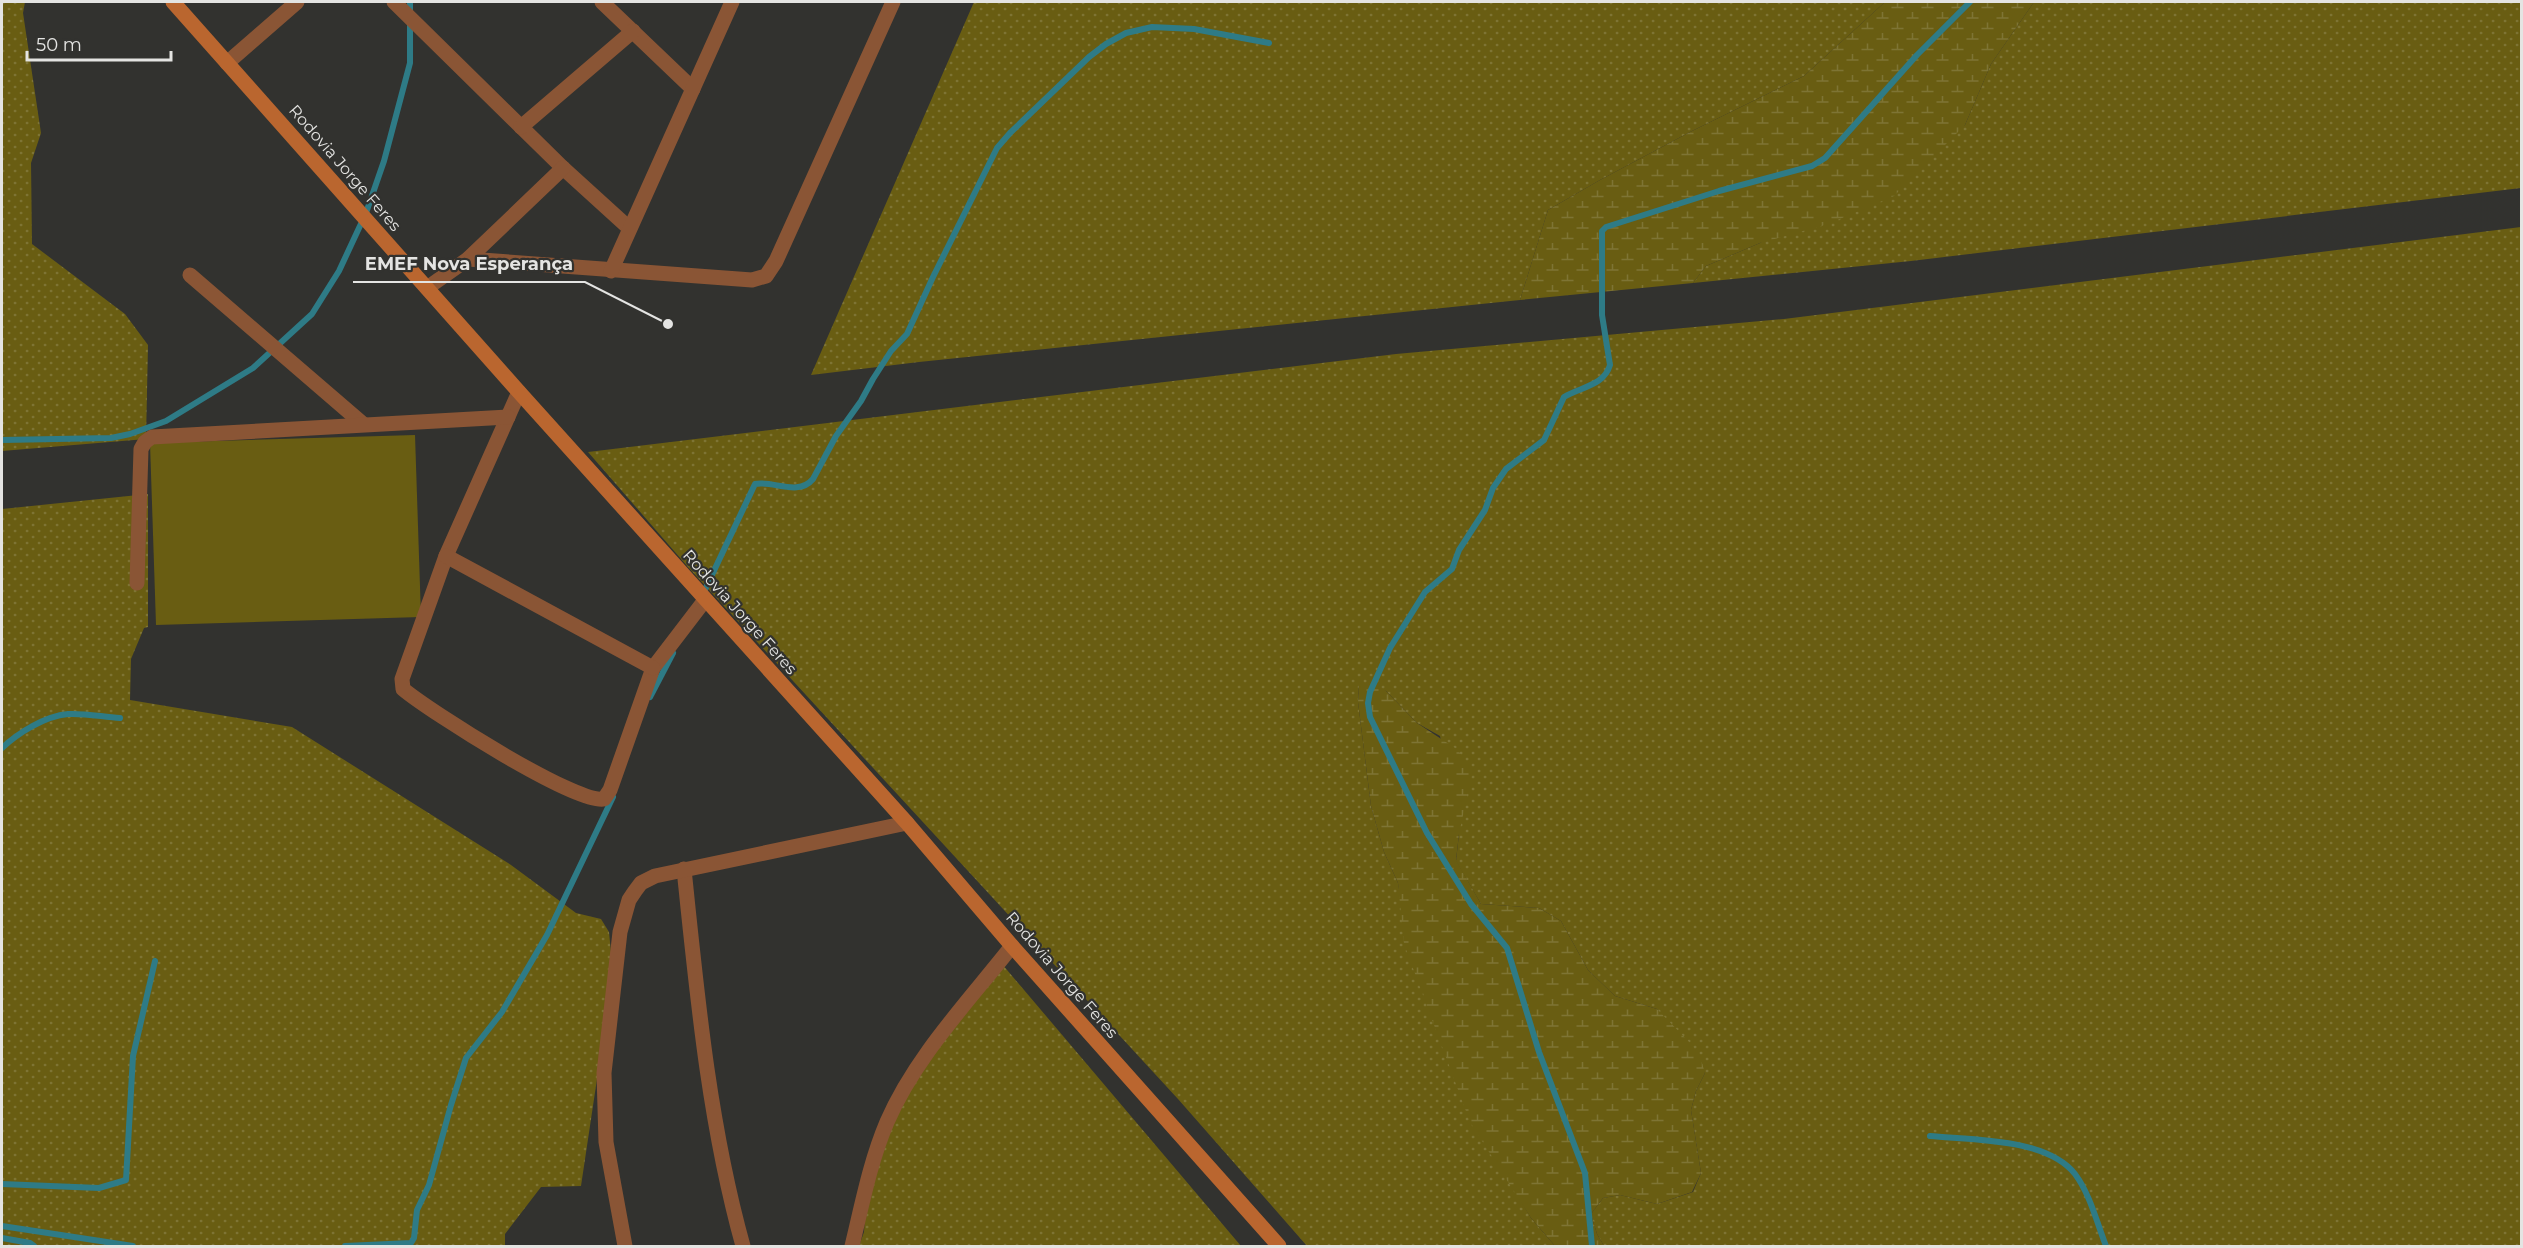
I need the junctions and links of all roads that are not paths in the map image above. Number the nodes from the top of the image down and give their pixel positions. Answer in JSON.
{"nodes":[{"id":1,"x":173,"y":2,"type":"edge"},
{"id":2,"x":297,"y":2,"type":"edge"},
{"id":3,"x":394,"y":2,"type":"edge"},
{"id":4,"x":602,"y":2,"type":"edge"},
{"id":5,"x":732,"y":2,"type":"edge"},
{"id":6,"x":893,"y":2,"type":"edge"},
{"id":7,"x":633,"y":31,"type":"junction"},
{"id":8,"x":227,"y":63,"type":"junction"},
{"id":9,"x":693,"y":89,"type":"junction"},
{"id":10,"x":521,"y":127,"type":"junction"},
{"id":11,"x":563,"y":168,"type":"junction"},
{"id":12,"x":629,"y":228,"type":"junction"},
{"id":13,"x":468,"y":259,"type":"junction"},
{"id":14,"x":611,"y":271,"type":"junction"},
{"id":15,"x":190,"y":275,"type":"dead end"},
{"id":16,"x":427,"y":288,"type":"junction"},
{"id":17,"x":519,"y":392,"type":"junction"},
{"id":18,"x":507,"y":417,"type":"junction"},
{"id":19,"x":363,"y":424,"type":"junction"},
{"id":20,"x":446,"y":556,"type":"junction"},
{"id":21,"x":137,"y":583,"type":"dead end"},
{"id":22,"x":705,"y":600,"type":"junction"},
{"id":23,"x":653,"y":668,"type":"junction"},
{"id":24,"x":906,"y":823,"type":"junction"},
{"id":25,"x":684,"y":869,"type":"junction"},
{"id":26,"x":1011,"y":946,"type":"junction"},
{"id":27,"x":625,"y":1246,"type":"edge"},
{"id":28,"x":743,"y":1246,"type":"edge"},
{"id":29,"x":852,"y":1246,"type":"edge"},
{"id":30,"x":1279,"y":1246,"type":"edge"}],
"edges":[{"from":1,"to":8,"type":"main road","name":"Rodovia Jorge Feres"},
{"from":2,"to":8,"type":"street"},
{"from":3,"to":10,"type":"street"},
{"from":4,"to":7,"type":"street"},
{"from":5,"to":9,"type":"street"},
{"from":6,"to":14,"type":"street"},
{"from":7,"to":9,"type":"street"},
{"from":7,"to":10,"type":"street"},
{"from":8,"to":16,"type":"main road","name":"Rodovia Jorge Feres"},
{"from":9,"to":12,"type":"street"},
{"from":10,"to":11,"type":"street"},
{"from":11,"to":12,"type":"street"},
{"from":11,"to":13,"type":"street"},
{"from":12,"to":14,"type":"street"},
{"from":13,"to":14,"type":"street"},
{"from":13,"to":16,"type":"street"},
{"from":15,"to":19,"type":"street"},
{"from":16,"to":17,"type":"main road","name":"Rodovia Jorge Feres"},
{"from":17,"to":18,"type":"street"},
{"from":17,"to":22,"type":"main road","name":"Rodovia Jorge Feres"},
{"from":18,"to":19,"type":"street"},
{"from":18,"to":20,"type":"street"},
{"from":19,"to":21,"type":"street"},
{"from":20,"to":23,"type":"street"},
{"from":20,"to":23,"type":"street"},
{"from":22,"to":23,"type":"street"},
{"from":22,"to":24,"type":"main road","name":"Rodovia Jorge Feres"},
{"from":24,"to":25,"type":"street"},
{"from":24,"to":26,"type":"main road","name":"Rodovia Jorge Feres"},
{"from":25,"to":27,"type":"street"},
{"from":25,"to":28,"type":"street"},
{"from":26,"to":29,"type":"street"},
{"from":26,"to":30,"type":"main road","name":"Rodovia Jorge Feres"}]}
